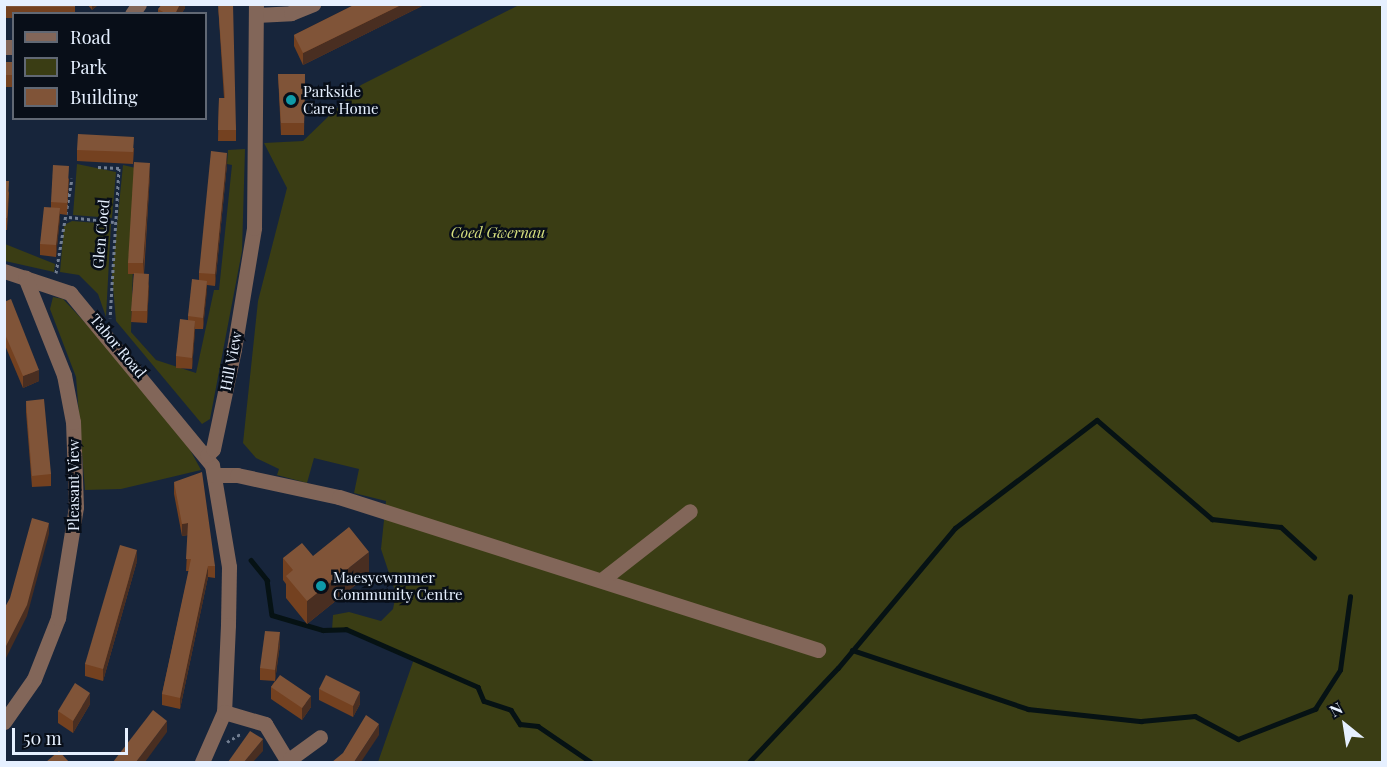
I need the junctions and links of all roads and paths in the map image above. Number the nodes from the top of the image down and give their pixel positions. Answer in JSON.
{"nodes":[{"id":1,"x":313,"y":4,"type":"edge"},
{"id":2,"x":256,"y":10,"type":"edge"},
{"id":3,"x":98,"y":167,"type":"dead end"},
{"id":4,"x":72,"y":178,"type":"dead end"},
{"id":5,"x":69,"y":217,"type":"junction"},
{"id":6,"x":114,"y":222,"type":"junction"},
{"id":7,"x":4,"y":271,"type":"edge"},
{"id":8,"x":25,"y":277,"type":"junction"},
{"id":9,"x":55,"y":284,"type":"junction"},
{"id":10,"x":106,"y":322,"type":"dead end"},
{"id":11,"x":207,"y":454,"type":"junction"},
{"id":12,"x":214,"y":475,"type":"junction"},
{"id":13,"x":690,"y":511,"type":"dead end"},
{"id":14,"x":603,"y":579,"type":"junction"},
{"id":15,"x":818,"y":650,"type":"dead end"},
{"id":16,"x":224,"y":712,"type":"junction"},
{"id":17,"x":4,"y":722,"type":"edge"},
{"id":18,"x":247,"y":730,"type":"dead end"},
{"id":19,"x":320,"y":737,"type":"dead end"},
{"id":20,"x":223,"y":745,"type":"dead end"},
{"id":21,"x":289,"y":761,"type":"edge"},
{"id":22,"x":202,"y":762,"type":"edge"}],
"edges":[{"from":1,"to":2,"type":"street"},
{"from":2,"to":11,"type":"street","name":"Hill View"},
{"from":3,"to":6,"type":"path","name":"Glen Coed"},
{"from":4,"to":5,"type":"path"},
{"from":5,"to":6,"type":"path"},
{"from":5,"to":9,"type":"path"},
{"from":6,"to":10,"type":"path","name":"Glen Coed"},
{"from":7,"to":8,"type":"street","name":"Tabor Road"},
{"from":8,"to":9,"type":"street","name":"Tabor Road"},
{"from":8,"to":17,"type":"street","name":"Pleasant View"},
{"from":9,"to":11,"type":"street","name":"Tabor Road"},
{"from":11,"to":12,"type":"street"},
{"from":12,"to":14,"type":"street"},
{"from":12,"to":16,"type":"street"},
{"from":13,"to":14,"type":"street"},
{"from":14,"to":15,"type":"street"},
{"from":16,"to":21,"type":"street"},
{"from":16,"to":22,"type":"street"},
{"from":18,"to":20,"type":"path"},
{"from":19,"to":21,"type":"street"}]}
